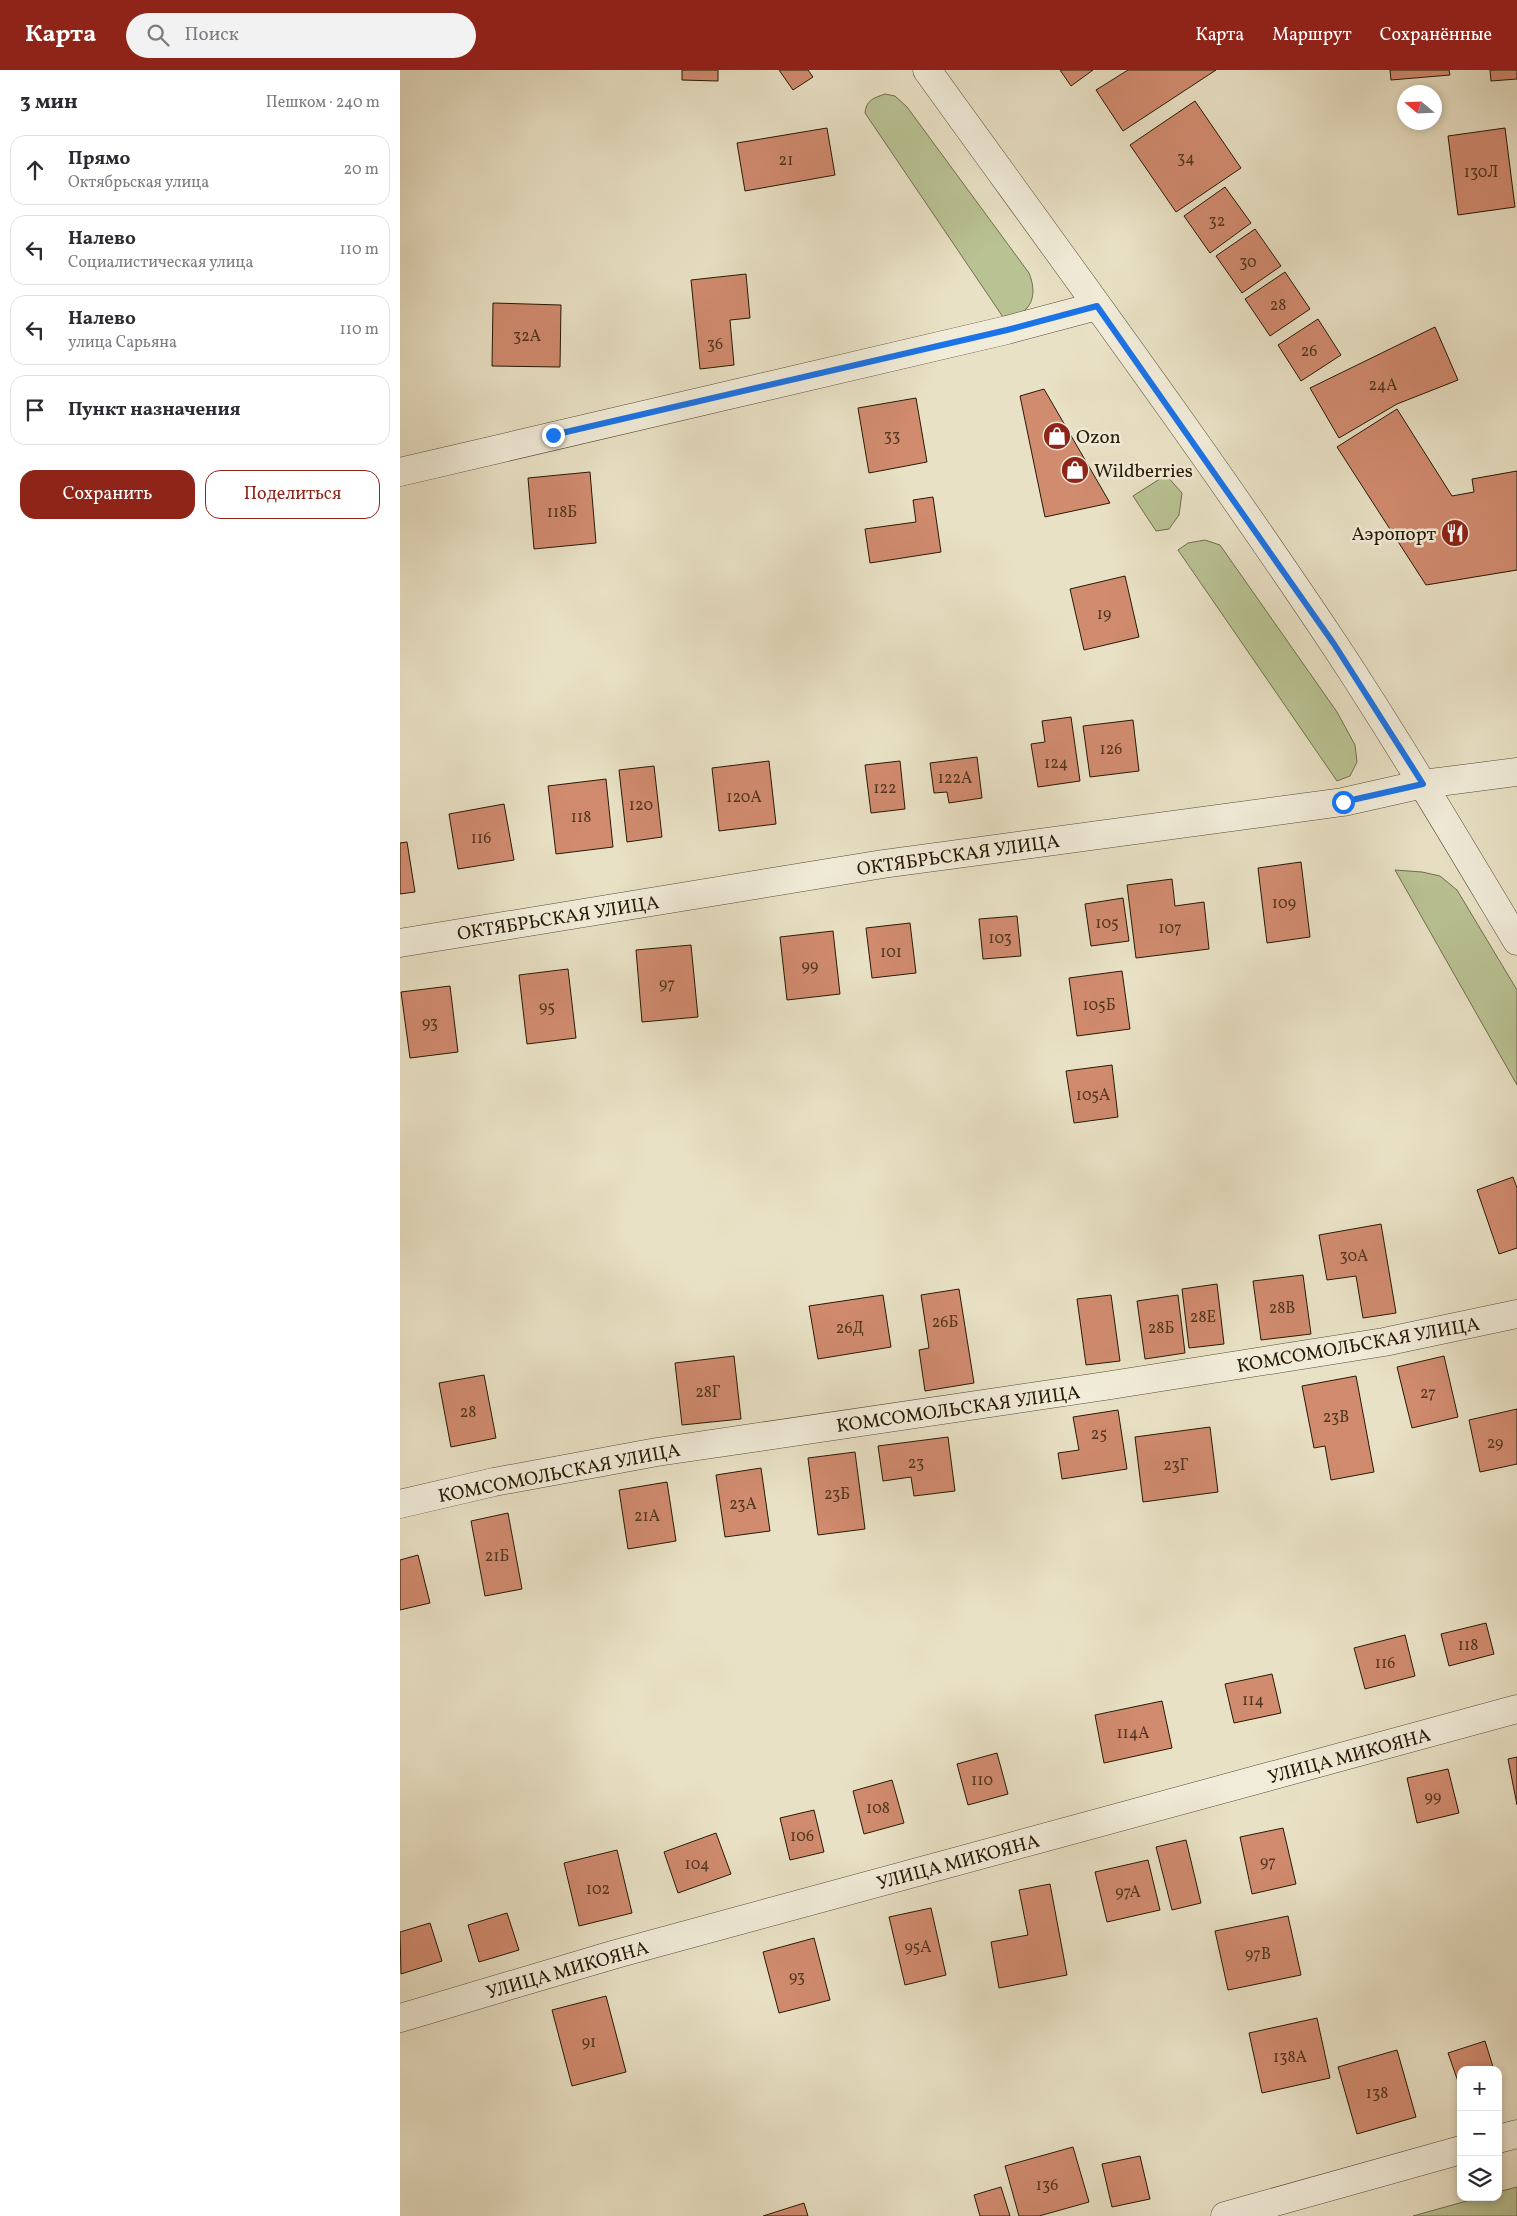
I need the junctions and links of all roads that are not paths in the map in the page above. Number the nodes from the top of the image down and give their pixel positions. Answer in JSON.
{"nodes":[{"id":1,"x":927,"y":70,"type":"edge"},
{"id":2,"x":1097,"y":306,"type":"junction"},
{"id":3,"x":400,"y":472,"type":"edge"},
{"id":4,"x":1517,"y":772,"type":"edge"},
{"id":5,"x":1423,"y":784,"type":"junction"},
{"id":6,"x":1517,"y":941,"type":"edge"},
{"id":7,"x":400,"y":943,"type":"edge"},
{"id":8,"x":1517,"y":1314,"type":"edge"},
{"id":9,"x":400,"y":1504,"type":"edge"},
{"id":10,"x":1517,"y":1709,"type":"edge"},
{"id":11,"x":400,"y":2018,"type":"edge"},
{"id":12,"x":1517,"y":2134,"type":"edge"},
{"id":13,"x":1502,"y":2138,"type":"edge"},
{"id":14,"x":1457,"y":2151,"type":"edge"},
{"id":15,"x":1266,"y":2210,"type":"edge"},
{"id":16,"x":1225,"y":2216,"type":"edge"}],
"edges":[{"from":1,"to":2,"type":"street"},
{"from":2,"to":3,"type":"street"},
{"from":2,"to":5,"type":"street"},
{"from":4,"to":5,"type":"street","name":"ОКТЯБРЬСКАЯ УЛИЦА"},
{"from":5,"to":6,"type":"street"},
{"from":5,"to":7,"type":"street","name":"ОКТЯБРЬСКАЯ УЛИЦА"},
{"from":8,"to":9,"type":"street","name":"КОМСОМОЛЬСКАЯ УЛИЦА"},
{"from":10,"to":11,"type":"street","name":"УЛИЦА МИКОЯНА"},
{"from":12,"to":13,"type":"street"},
{"from":14,"to":15,"type":"street"},
{"from":15,"to":16,"type":"street"}]}
